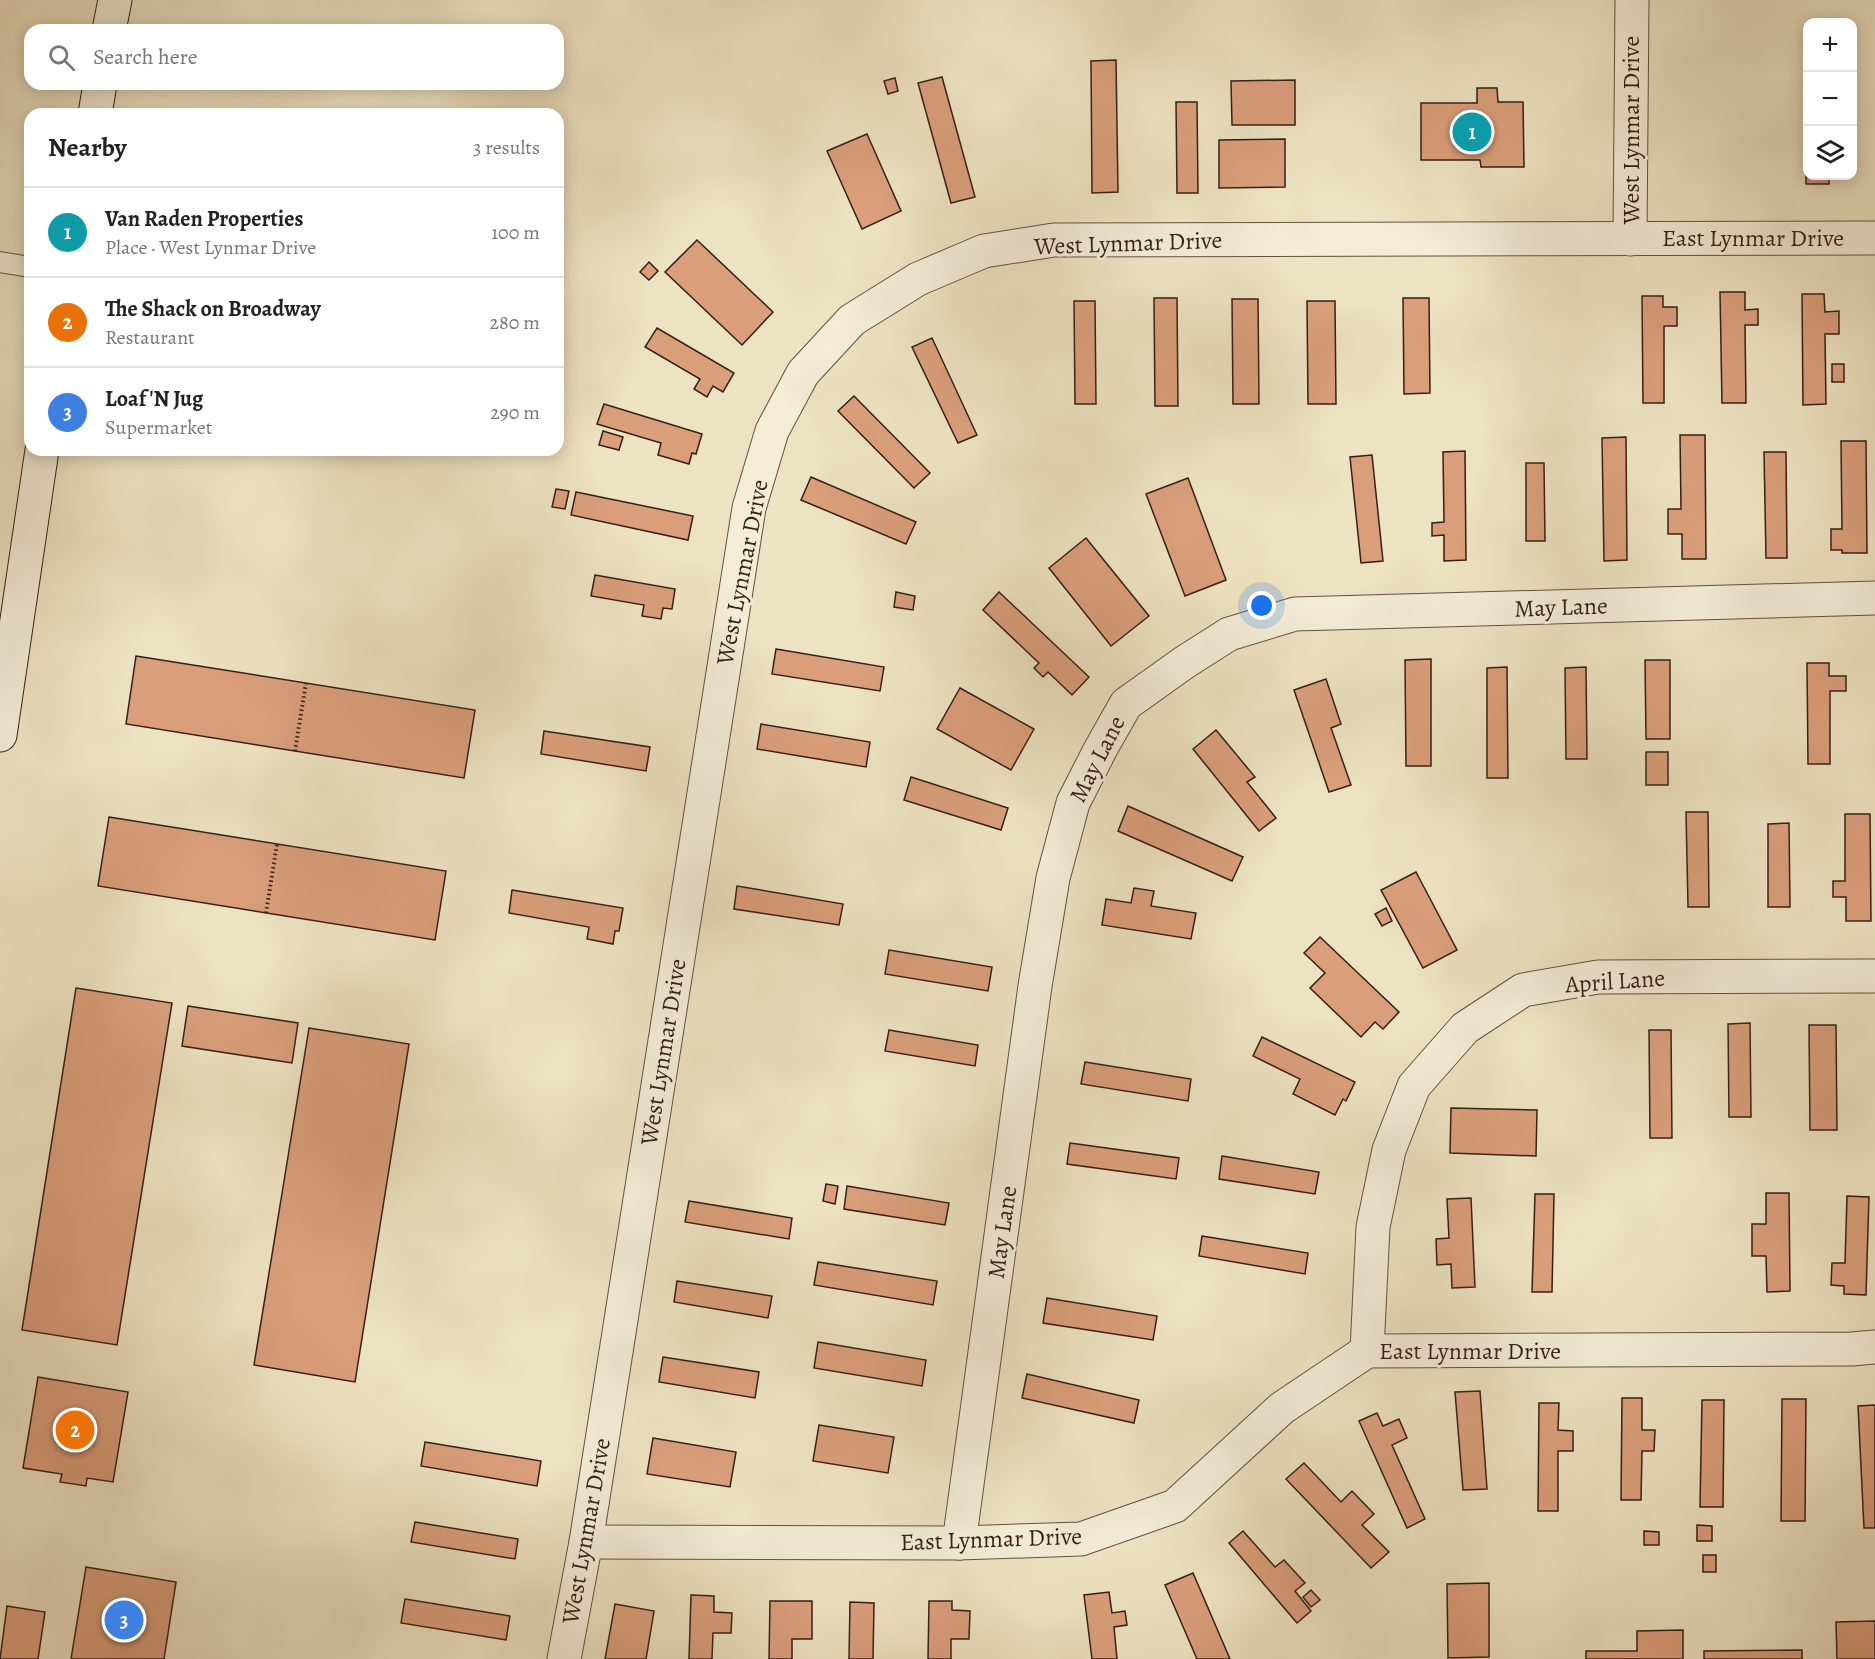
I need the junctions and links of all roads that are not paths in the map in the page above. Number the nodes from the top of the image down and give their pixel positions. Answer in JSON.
{"nodes":[{"id":1,"x":115,"y":0,"type":"edge"},
{"id":2,"x":1632,"y":0,"type":"edge"},
{"id":3,"x":111,"y":24,"type":"edge"},
{"id":4,"x":99,"y":90,"type":"edge"},
{"id":5,"x":96,"y":108,"type":"edge"},
{"id":6,"x":1875,"y":238,"type":"edge"},
{"id":7,"x":1630,"y":239,"type":"junction"},
{"id":8,"x":0,"y":262,"type":"edge"},
{"id":9,"x":24,"y":266,"type":"edge"},
{"id":10,"x":41,"y":456,"type":"edge"},
{"id":11,"x":1875,"y":598,"type":"edge"},
{"id":12,"x":0,"y":735,"type":"edge"},
{"id":13,"x":1875,"y":976,"type":"edge"},
{"id":14,"x":1875,"y":1347,"type":"edge"},
{"id":15,"x":1367,"y":1351,"type":"junction"},
{"id":16,"x":586,"y":1542,"type":"junction"},
{"id":17,"x":959,"y":1543,"type":"junction"},
{"id":18,"x":564,"y":1659,"type":"edge"}],
"edges":[{"from":1,"to":3,"type":"street"},
{"from":2,"to":7,"type":"street","name":"West Lynmar Drive"},
{"from":4,"to":5,"type":"street"},
{"from":6,"to":7,"type":"street","name":"East Lynmar Drive"},
{"from":7,"to":16,"type":"street","name":"West Lynmar Drive"},
{"from":8,"to":9,"type":"lane"},
{"from":10,"to":12,"type":"street"},
{"from":11,"to":17,"type":"street","name":"May Lane"},
{"from":13,"to":15,"type":"street","name":"April Lane"},
{"from":14,"to":15,"type":"street","name":"East Lynmar Drive"},
{"from":15,"to":17,"type":"street","name":"East Lynmar Drive"},
{"from":16,"to":17,"type":"street","name":"East Lynmar Drive"},
{"from":16,"to":18,"type":"street","name":"West Lynmar Drive"}]}
